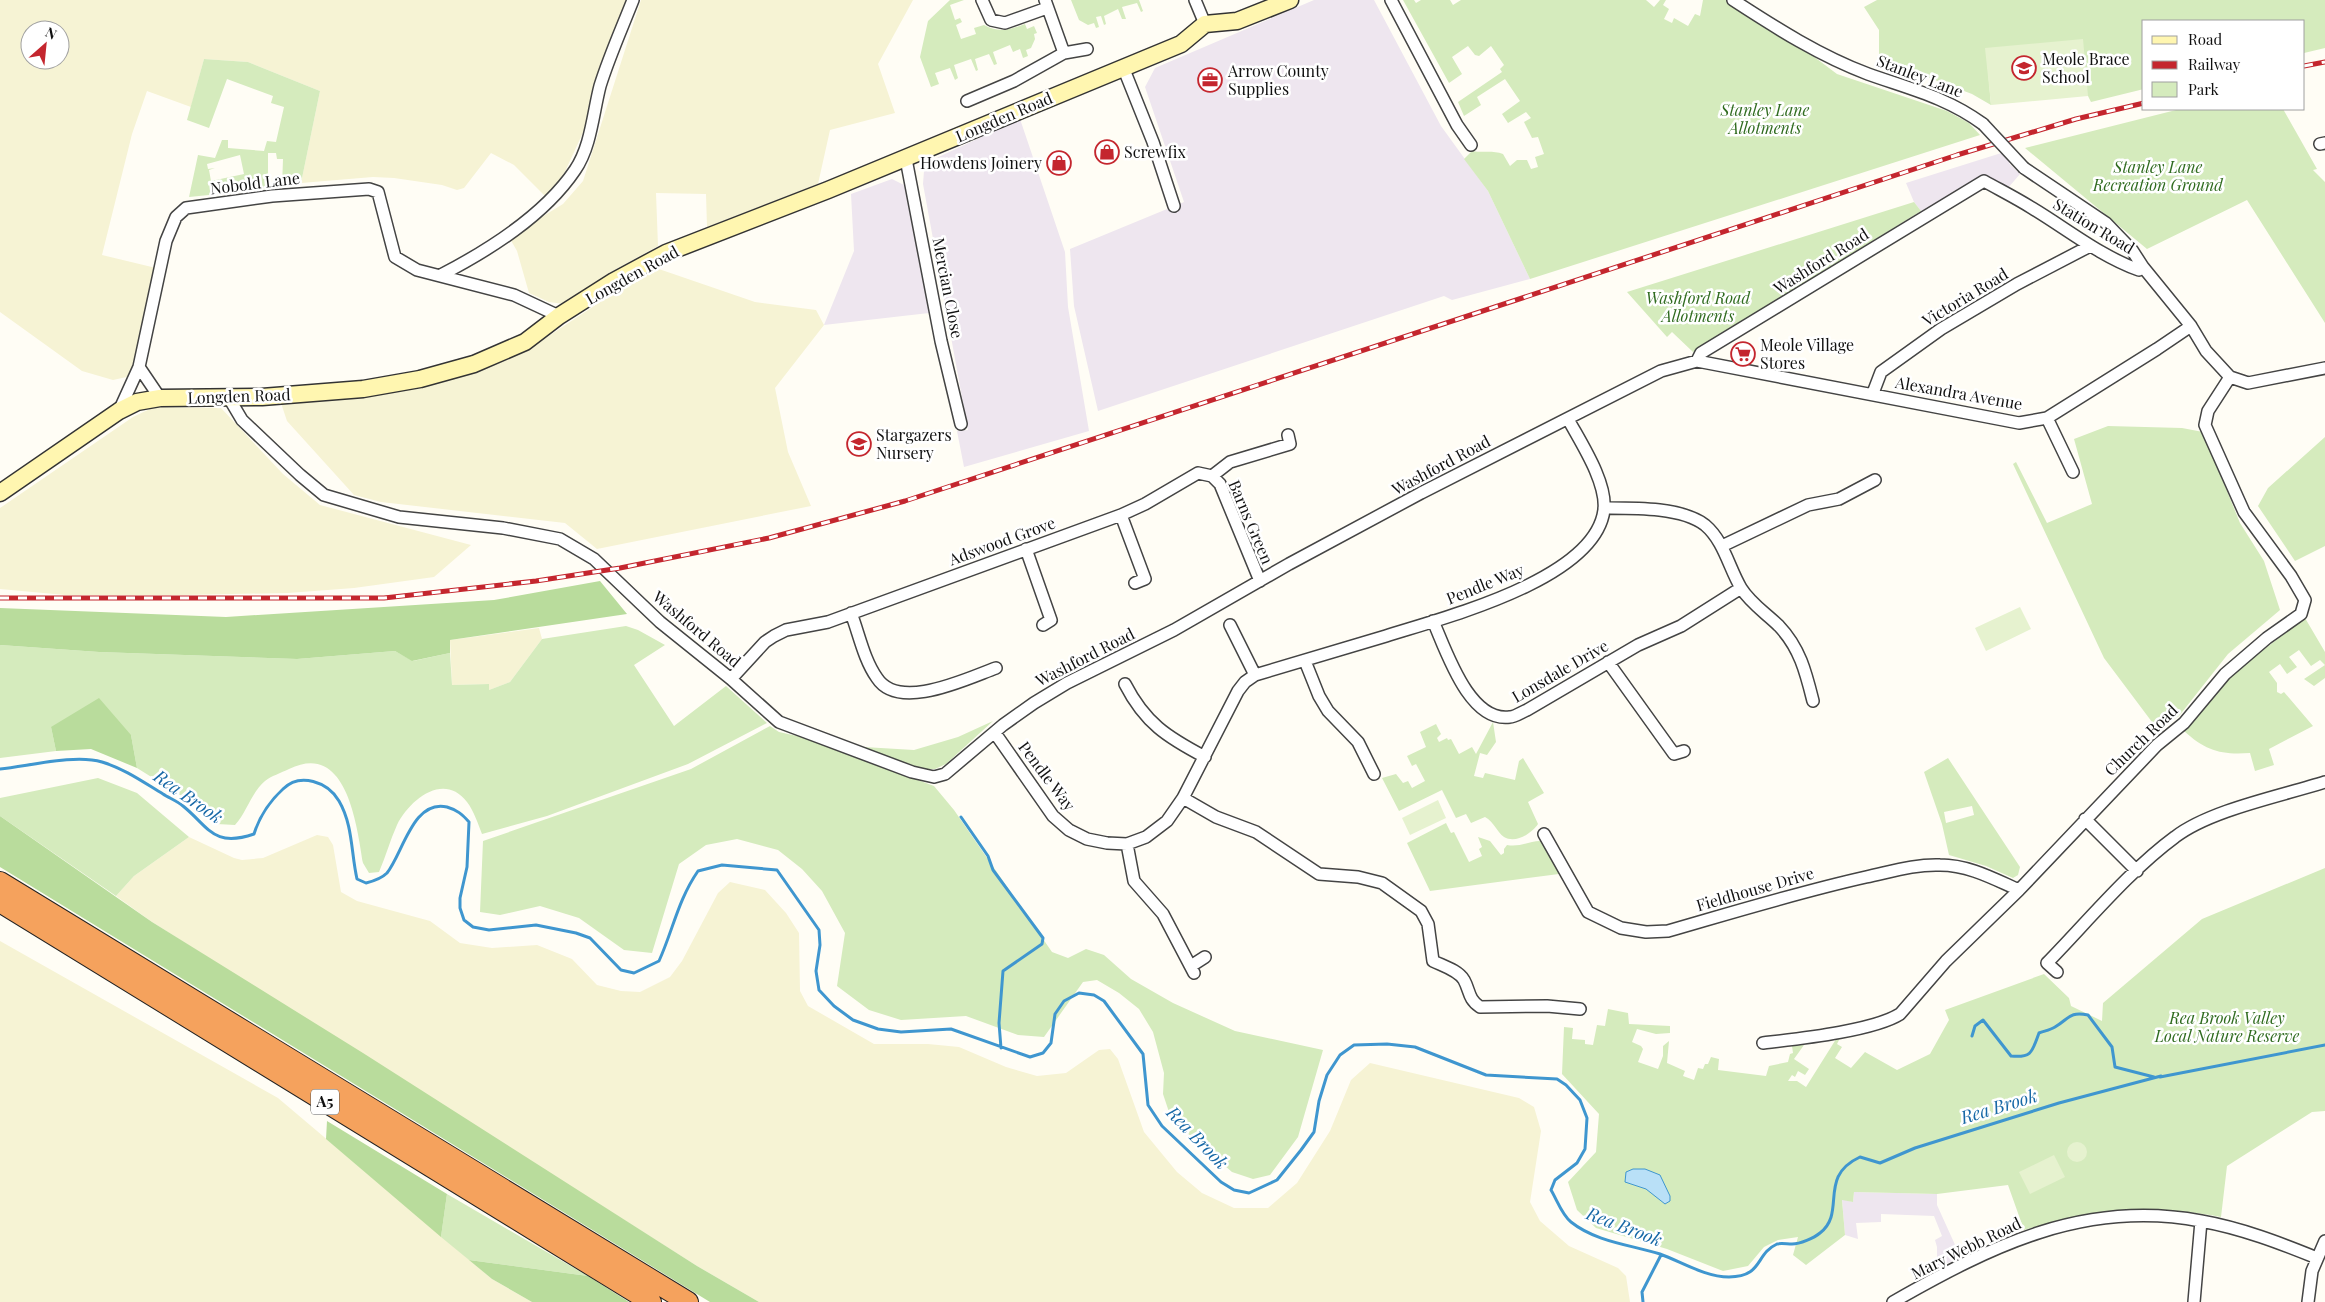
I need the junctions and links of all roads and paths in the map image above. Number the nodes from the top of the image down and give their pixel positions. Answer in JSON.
{"nodes":[{"id":1,"x":633,"y":0,"type":"edge"},
{"id":2,"x":982,"y":0,"type":"edge"},
{"id":3,"x":1195,"y":0,"type":"edge"},
{"id":4,"x":1290,"y":0,"type":"edge"},
{"id":5,"x":1391,"y":0,"type":"edge"},
{"id":6,"x":1733,"y":0,"type":"edge"},
{"id":7,"x":1046,"y":4,"type":"edge"},
{"id":8,"x":1204,"y":24,"type":"junction"},
{"id":9,"x":1087,"y":48,"type":"dead end"},
{"id":10,"x":1064,"y":54,"type":"junction"},
{"id":11,"x":1124,"y":67,"type":"junction"},
{"id":12,"x":967,"y":101,"type":"dead end"},
{"id":13,"x":1471,"y":145,"type":"dead end"},
{"id":14,"x":906,"y":158,"type":"junction"},
{"id":15,"x":1984,"y":182,"type":"joint"},
{"id":16,"x":1174,"y":206,"type":"dead end"},
{"id":17,"x":2090,"y":246,"type":"junction"},
{"id":18,"x":2143,"y":267,"type":"junction"},
{"id":19,"x":441,"y":275,"type":"junction"},
{"id":20,"x":560,"y":316,"type":"junction"},
{"id":21,"x":2191,"y":326,"type":"junction"},
{"id":22,"x":1697,"y":361,"type":"junction"},
{"id":23,"x":139,"y":366,"type":"junction"},
{"id":24,"x":2325,"y":368,"type":"edge"},
{"id":25,"x":2230,"y":377,"type":"junction"},
{"id":26,"x":1873,"y":394,"type":"junction"},
{"id":27,"x":160,"y":398,"type":"junction"},
{"id":28,"x":229,"y":398,"type":"junction"},
{"id":29,"x":120,"y":412,"type":"junction"},
{"id":30,"x":2046,"y":418,"type":"junction"},
{"id":31,"x":1568,"y":419,"type":"junction"},
{"id":32,"x":961,"y":424,"type":"dead end"},
{"id":33,"x":1291,"y":444,"type":"dead end"},
{"id":34,"x":2073,"y":472,"type":"dead end"},
{"id":35,"x":1212,"y":476,"type":"junction"},
{"id":36,"x":1872,"y":486,"type":"dead end"},
{"id":37,"x":0,"y":493,"type":"edge"},
{"id":38,"x":1604,"y":508,"type":"junction"},
{"id":39,"x":1121,"y":515,"type":"junction"},
{"id":40,"x":1722,"y":546,"type":"junction"},
{"id":41,"x":1026,"y":549,"type":"junction"},
{"id":42,"x":1145,"y":579,"type":"dead end"},
{"id":43,"x":1260,"y":581,"type":"junction"},
{"id":44,"x":1741,"y":588,"type":"junction"},
{"id":45,"x":851,"y":613,"type":"junction"},
{"id":46,"x":1052,"y":621,"type":"dead end"},
{"id":47,"x":1433,"y":621,"type":"junction"},
{"id":48,"x":1230,"y":625,"type":"dead end"},
{"id":49,"x":1305,"y":661,"type":"junction"},
{"id":50,"x":1608,"y":662,"type":"junction"},
{"id":51,"x":990,"y":673,"type":"dead end"},
{"id":52,"x":1255,"y":675,"type":"junction"},
{"id":53,"x":731,"y":678,"type":"junction"},
{"id":54,"x":1125,"y":684,"type":"dead end"},
{"id":55,"x":1813,"y":702,"type":"dead end"},
{"id":56,"x":995,"y":733,"type":"junction"},
{"id":57,"x":1675,"y":755,"type":"dead end"},
{"id":58,"x":1205,"y":757,"type":"junction"},
{"id":59,"x":1365,"y":757,"type":"junction"},
{"id":60,"x":1354,"y":763,"type":"dead end"},
{"id":61,"x":1374,"y":774,"type":"dead end"},
{"id":62,"x":2325,"y":782,"type":"edge"},
{"id":63,"x":1183,"y":798,"type":"junction"},
{"id":64,"x":2085,"y":819,"type":"junction"},
{"id":65,"x":1544,"y":834,"type":"dead end"},
{"id":66,"x":1127,"y":844,"type":"junction"},
{"id":67,"x":2137,"y":871,"type":"junction"},
{"id":68,"x":0,"y":882,"type":"edge"},
{"id":69,"x":2019,"y":890,"type":"junction"},
{"id":70,"x":0,"y":902,"type":"edge"},
{"id":71,"x":1205,"y":957,"type":"dead end"},
{"id":72,"x":2057,"y":972,"type":"dead end"},
{"id":73,"x":1580,"y":1009,"type":"dead end"},
{"id":74,"x":1763,"y":1043,"type":"dead end"},
{"id":75,"x":2200,"y":1221,"type":"junction"},
{"id":76,"x":2325,"y":1241,"type":"edge"},
{"id":77,"x":2317,"y":1258,"type":"junction"},
{"id":78,"x":651,"y":1302,"type":"edge"},
{"id":79,"x":688,"y":1302,"type":"edge"},
{"id":80,"x":1893,"y":1302,"type":"edge"},
{"id":81,"x":2194,"y":1302,"type":"edge"},
{"id":82,"x":2308,"y":1302,"type":"edge"}],
"edges":[{"from":1,"to":19,"type":"street"},
{"from":2,"to":7,"type":"street"},
{"from":3,"to":8,"type":"street"},
{"from":4,"to":8,"type":"street"},
{"from":5,"to":13,"type":"street"},
{"from":6,"to":18,"type":"street","name":"Stanley Lane","bridge":true},
{"from":7,"to":10,"type":"street"},
{"from":8,"to":11,"type":"street","name":"Longden Road"},
{"from":9,"to":10,"type":"street"},
{"from":10,"to":12,"type":"street"},
{"from":11,"to":14,"type":"street","name":"Longden Road"},
{"from":11,"to":16,"type":"street"},
{"from":14,"to":20,"type":"street","name":"Longden Road"},
{"from":14,"to":32,"type":"street","name":"Mercian Close"},
{"from":15,"to":17,"type":"street","name":"Station Road"},
{"from":15,"to":22,"type":"street","name":"Washford Road"},
{"from":17,"to":18,"type":"street","name":"Station Road"},
{"from":17,"to":26,"type":"street","name":"Victoria Road"},
{"from":18,"to":21,"type":"street","name":"Station Road"},
{"from":19,"to":20,"type":"street","name":"Nobold Lane"},
{"from":19,"to":23,"type":"street","name":"Nobold Lane"},
{"from":20,"to":28,"type":"street","name":"Longden Road"},
{"from":21,"to":25,"type":"street","name":"Station Road"},
{"from":21,"to":30,"type":"street","name":"Alexandra Avenue"},
{"from":22,"to":26,"type":"street","name":"Alexandra Avenue"},
{"from":22,"to":31,"type":"street","name":"Washford Road"},
{"from":23,"to":27,"type":"street"},
{"from":23,"to":29,"type":"street","name":"Nobold Lane"},
{"from":24,"to":25,"type":"street"},
{"from":25,"to":64,"type":"street","name":"Church Road"},
{"from":26,"to":30,"type":"street","name":"Alexandra Avenue"},
{"from":27,"to":28,"type":"street","name":"Longden Road"},
{"from":27,"to":29,"type":"street","name":"Longden Road"},
{"from":28,"to":53,"type":"street","name":"Washford Road"},
{"from":29,"to":37,"type":"street","name":"Longden Road"},
{"from":30,"to":34,"type":"street"},
{"from":31,"to":38,"type":"street","name":"Pendle Way"},
{"from":31,"to":43,"type":"street","name":"Washford Road"},
{"from":33,"to":35,"type":"street","name":"Adswood Grove"},
{"from":35,"to":39,"type":"street","name":"Adswood Grove"},
{"from":35,"to":43,"type":"street","name":"Barns Green"},
{"from":36,"to":40,"type":"street"},
{"from":38,"to":40,"type":"street"},
{"from":38,"to":47,"type":"street","name":"Pendle Way"},
{"from":39,"to":41,"type":"street","name":"Adswood Grove"},
{"from":39,"to":42,"type":"street"},
{"from":40,"to":44,"type":"street"},
{"from":41,"to":45,"type":"street","name":"Adswood Grove"},
{"from":41,"to":46,"type":"street"},
{"from":43,"to":56,"type":"street","name":"Washford Road"},
{"from":44,"to":50,"type":"street","name":"Lonsdale Drive"},
{"from":44,"to":55,"type":"street"},
{"from":45,"to":51,"type":"street"},
{"from":45,"to":53,"type":"street","name":"Adswood Grove"},
{"from":47,"to":49,"type":"street","name":"Pendle Way"},
{"from":47,"to":50,"type":"street","name":"Lonsdale Drive"},
{"from":48,"to":52,"type":"street"},
{"from":49,"to":52,"type":"street","name":"Pendle Way"},
{"from":49,"to":59,"type":"street"},
{"from":50,"to":57,"type":"street"},
{"from":52,"to":58,"type":"street","name":"Pendle Way"},
{"from":53,"to":56,"type":"street","name":"Washford Road"},
{"from":54,"to":58,"type":"street"},
{"from":56,"to":66,"type":"street","name":"Pendle Way"},
{"from":58,"to":63,"type":"street","name":"Pendle Way"},
{"from":59,"to":60,"type":"street"},
{"from":59,"to":61,"type":"street"},
{"from":62,"to":67,"type":"street"},
{"from":63,"to":66,"type":"street","name":"Pendle Way"},
{"from":63,"to":73,"type":"street"},
{"from":64,"to":67,"type":"street"},
{"from":64,"to":69,"type":"street","name":"Church Road"},
{"from":65,"to":69,"type":"street","name":"Fieldhouse Drive"},
{"from":66,"to":71,"type":"street"},
{"from":67,"to":72,"type":"street"},
{"from":68,"to":79,"type":"highway","number":"A5"},
{"from":69,"to":74,"type":"street","name":"Church Road"},
{"from":70,"to":78,"type":"highway","number":"A5"},
{"from":75,"to":77,"type":"street","name":"Mary Webb Road"},
{"from":75,"to":80,"type":"street","name":"Mary Webb Road"},
{"from":75,"to":81,"type":"street"},
{"from":76,"to":77,"type":"street"},
{"from":77,"to":82,"type":"street"}]}
